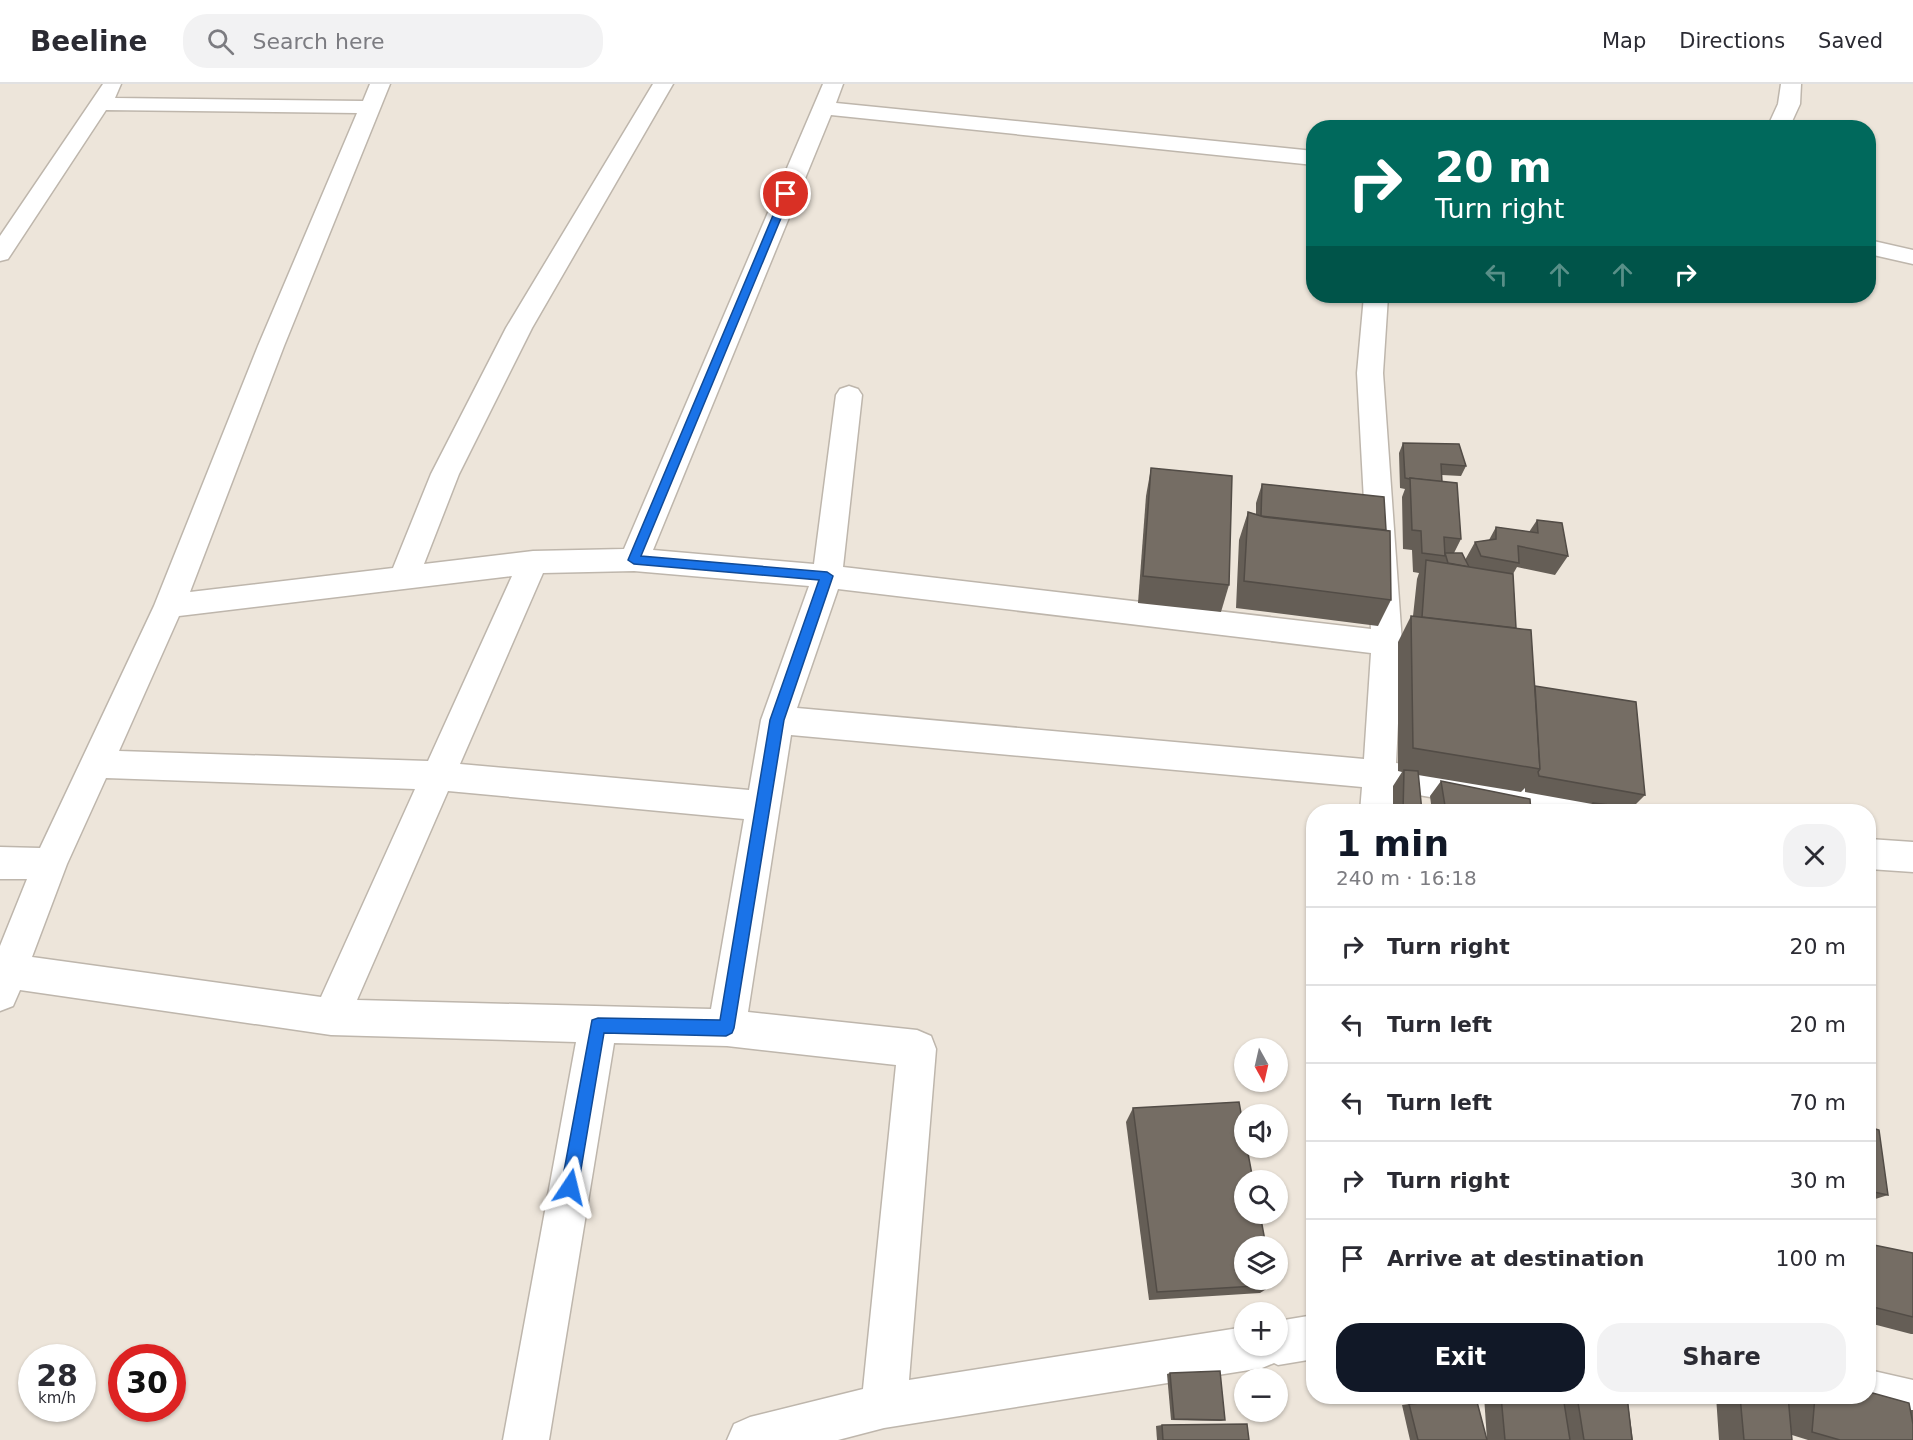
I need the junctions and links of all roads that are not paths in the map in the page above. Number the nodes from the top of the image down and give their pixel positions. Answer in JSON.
{"nodes":[{"id":1,"x":113,"y":84,"type":"edge"},
{"id":2,"x":663,"y":84,"type":"edge"},
{"id":3,"x":833,"y":84,"type":"edge"},
{"id":4,"x":1791,"y":84,"type":"edge"},
{"id":5,"x":375,"y":95,"type":"edge"},
{"id":6,"x":100,"y":104,"type":"junction"},
{"id":7,"x":822,"y":108,"type":"junction"},
{"id":8,"x":1782,"y":120,"type":"edge"},
{"id":9,"x":1306,"y":157,"type":"edge"},
{"id":10,"x":1876,"y":249,"type":"edge"},
{"id":11,"x":0,"y":254,"type":"edge"},
{"id":12,"x":1913,"y":257,"type":"edge"},
{"id":13,"x":1375,"y":303,"type":"edge"},
{"id":14,"x":849,"y":395,"type":"dead end"},
{"id":15,"x":634,"y":560,"type":"junction"},
{"id":16,"x":534,"y":562,"type":"junction"},
{"id":17,"x":827,"y":576,"type":"junction"},
{"id":18,"x":404,"y":577,"type":"junction"},
{"id":19,"x":169,"y":606,"type":"junction"},
{"id":20,"x":1387,"y":643,"type":"junction"},
{"id":21,"x":777,"y":720,"type":"junction"},
{"id":22,"x":96,"y":764,"type":"junction"},
{"id":23,"x":1378,"y":774,"type":"junction"},
{"id":24,"x":438,"y":776,"type":"junction"},
{"id":25,"x":1377,"y":804,"type":"edge"},
{"id":26,"x":1561,"y":804,"type":"edge"},
{"id":27,"x":763,"y":806,"type":"junction"},
{"id":28,"x":1876,"y":854,"type":"edge"},
{"id":29,"x":1913,"y":857,"type":"edge"},
{"id":30,"x":0,"y":863,"type":"edge"},
{"id":31,"x":50,"y":864,"type":"junction"},
{"id":32,"x":4,"y":982,"type":"edge"},
{"id":33,"x":331,"y":1017,"type":"junction"},
{"id":34,"x":598,"y":1026,"type":"junction"},
{"id":35,"x":726,"y":1028,"type":"junction"},
{"id":36,"x":1306,"y":1338,"type":"edge"},
{"id":37,"x":1288,"y":1341,"type":"edge"},
{"id":38,"x":1234,"y":1350,"type":"edge"},
{"id":39,"x":1876,"y":1394,"type":"edge"},
{"id":40,"x":1913,"y":1402,"type":"edge"},
{"id":41,"x":884,"y":1406,"type":"junction"},
{"id":42,"x":526,"y":1440,"type":"edge"},
{"id":43,"x":750,"y":1440,"type":"edge"}],
"edges":[{"from":1,"to":6,"type":"street"},
{"from":2,"to":18,"type":"street"},
{"from":3,"to":7,"type":"street"},
{"from":4,"to":8,"type":"street"},
{"from":5,"to":6,"type":"street"},
{"from":5,"to":19,"type":"street"},
{"from":6,"to":11,"type":"street"},
{"from":7,"to":9,"type":"street"},
{"from":7,"to":15,"type":"street"},
{"from":10,"to":12,"type":"street"},
{"from":13,"to":20,"type":"street"},
{"from":14,"to":17,"type":"street"},
{"from":15,"to":16,"type":"street"},
{"from":15,"to":17,"type":"street"},
{"from":16,"to":18,"type":"street"},
{"from":16,"to":24,"type":"street"},
{"from":17,"to":20,"type":"street"},
{"from":17,"to":21,"type":"street"},
{"from":18,"to":19,"type":"street"},
{"from":19,"to":22,"type":"street"},
{"from":20,"to":23,"type":"street"},
{"from":21,"to":23,"type":"street"},
{"from":21,"to":27,"type":"street"},
{"from":22,"to":24,"type":"street"},
{"from":22,"to":31,"type":"street"},
{"from":23,"to":25,"type":"street"},
{"from":23,"to":26,"type":"street"},
{"from":24,"to":27,"type":"street"},
{"from":24,"to":33,"type":"street"},
{"from":27,"to":35,"type":"street"},
{"from":28,"to":29,"type":"street"},
{"from":30,"to":31,"type":"street"},
{"from":31,"to":32,"type":"street"},
{"from":32,"to":33,"type":"street"},
{"from":33,"to":34,"type":"street"},
{"from":34,"to":35,"type":"street"},
{"from":34,"to":42,"type":"street"},
{"from":35,"to":41,"type":"street"},
{"from":36,"to":37,"type":"street"},
{"from":38,"to":41,"type":"street"},
{"from":39,"to":40,"type":"street"},
{"from":41,"to":43,"type":"street"}]}
